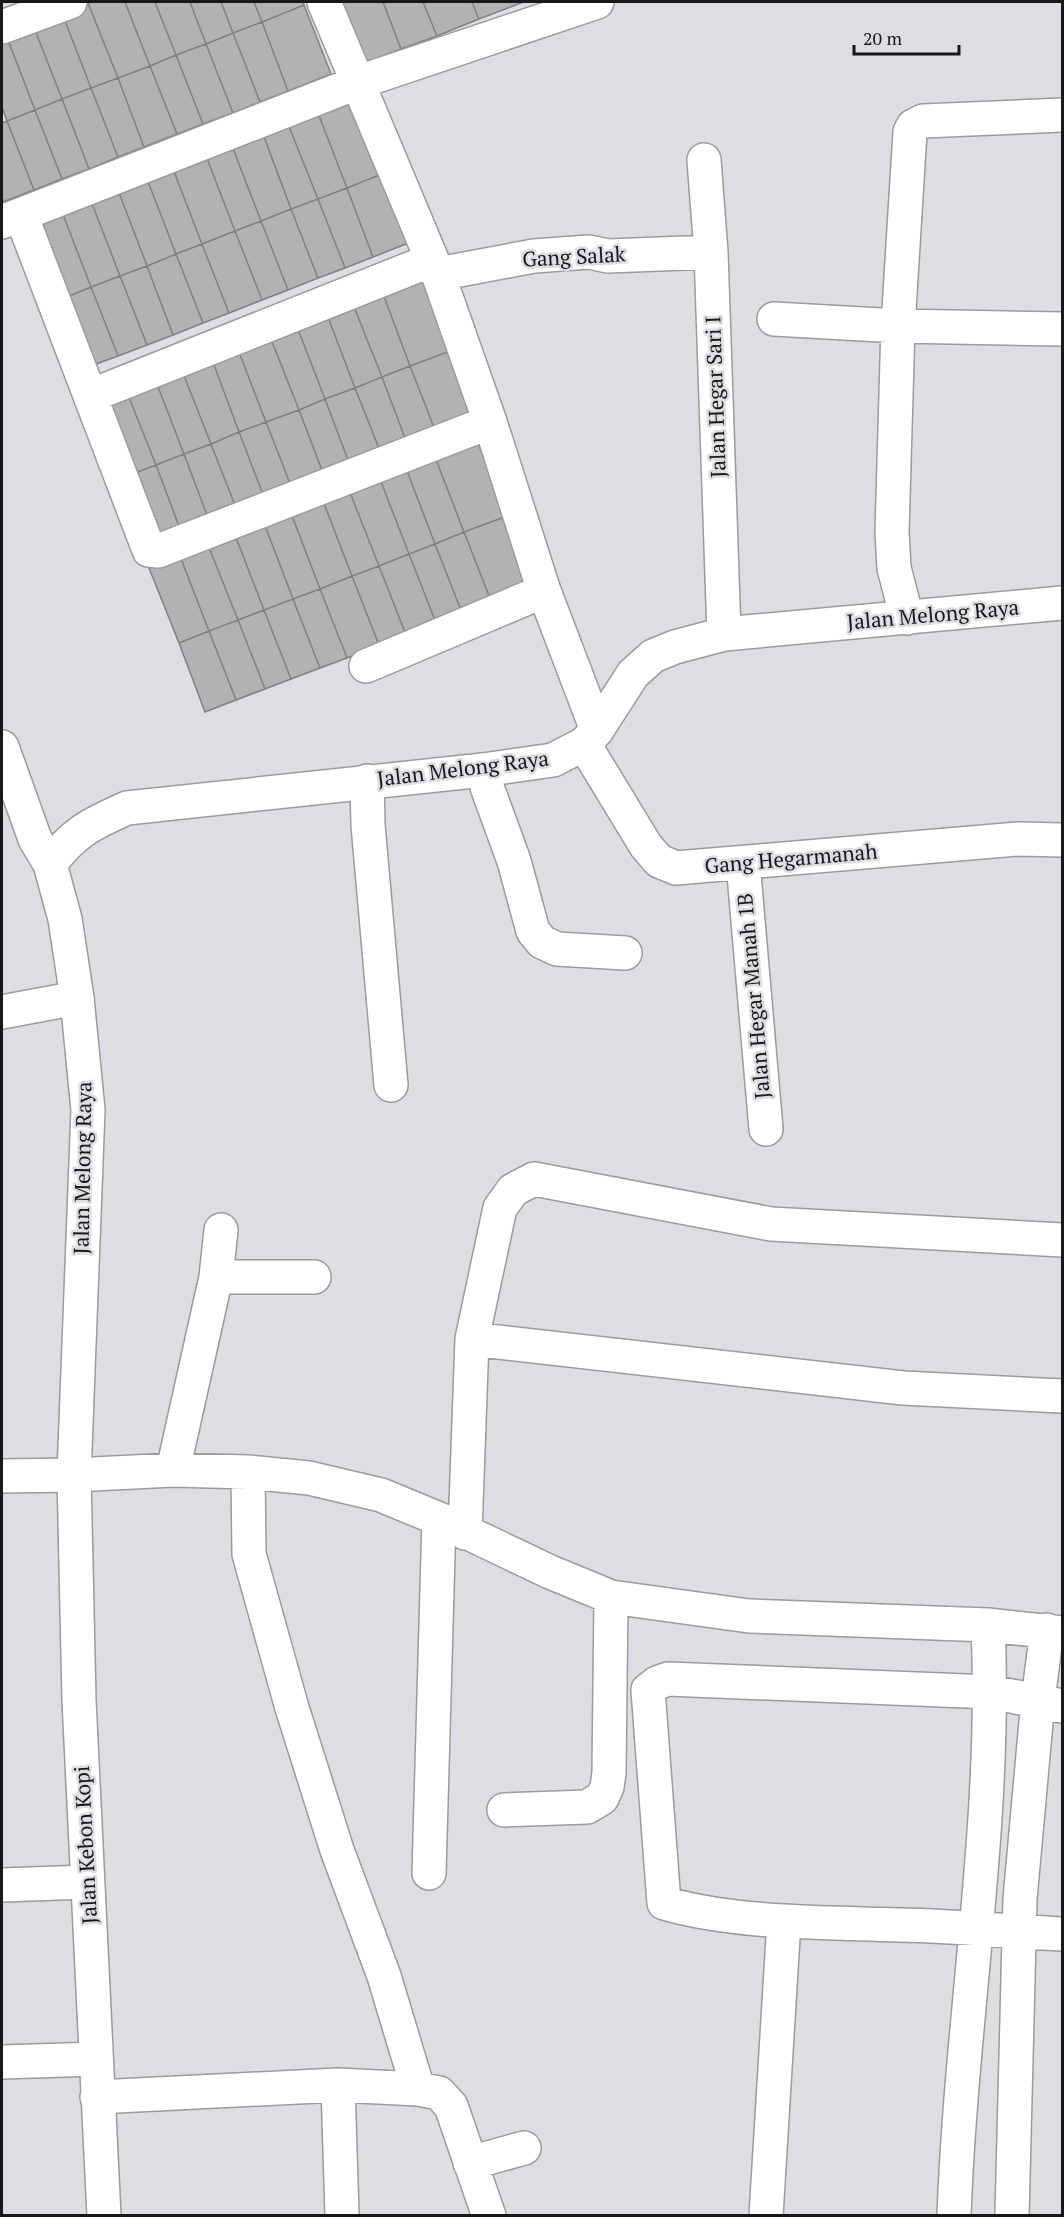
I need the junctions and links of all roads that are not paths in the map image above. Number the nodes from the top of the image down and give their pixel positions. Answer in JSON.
{"nodes":[{"id":1,"x":70,"y":2,"type":"edge"},
{"id":2,"x":324,"y":2,"type":"edge"},
{"id":3,"x":597,"y":2,"type":"edge"},
{"id":4,"x":2,"y":27,"type":"edge"},
{"id":5,"x":358,"y":82,"type":"junction"},
{"id":6,"x":1062,"y":115,"type":"edge"},
{"id":7,"x":704,"y":160,"type":"dead end"},
{"id":8,"x":11,"y":219,"type":"edge"},
{"id":9,"x":711,"y":252,"type":"junction"},
{"id":10,"x":435,"y":267,"type":"junction"},
{"id":11,"x":774,"y":319,"type":"dead end"},
{"id":12,"x":898,"y":326,"type":"junction"},
{"id":13,"x":1062,"y":329,"type":"edge"},
{"id":14,"x":90,"y":396,"type":"junction"},
{"id":15,"x":490,"y":422,"type":"junction"},
{"id":16,"x":544,"y":591,"type":"junction"},
{"id":17,"x":1062,"y":603,"type":"edge"},
{"id":18,"x":907,"y":618,"type":"junction"},
{"id":19,"x":724,"y":634,"type":"junction"},
{"id":20,"x":366,"y":666,"type":"dead end"},
{"id":21,"x":590,"y":737,"type":"junction"},
{"id":22,"x":2,"y":747,"type":"edge"},
{"id":23,"x":483,"y":770,"type":"junction"},
{"id":24,"x":367,"y":781,"type":"junction"},
{"id":25,"x":10,"y":797,"type":"edge"},
{"id":26,"x":1062,"y":840,"type":"edge"},
{"id":27,"x":743,"y":863,"type":"junction"},
{"id":28,"x":50,"y":864,"type":"junction"},
{"id":29,"x":625,"y":953,"type":"dead end"},
{"id":30,"x":77,"y":998,"type":"junction"},
{"id":31,"x":2,"y":1012,"type":"edge"},
{"id":32,"x":391,"y":1085,"type":"dead end"},
{"id":33,"x":766,"y":1129,"type":"dead end"},
{"id":34,"x":221,"y":1230,"type":"dead end"},
{"id":35,"x":1062,"y":1240,"type":"edge"},
{"id":36,"x":216,"y":1277,"type":"junction"},
{"id":37,"x":314,"y":1277,"type":"dead end"},
{"id":38,"x":472,"y":1339,"type":"junction"},
{"id":39,"x":1062,"y":1396,"type":"edge"},
{"id":40,"x":173,"y":1470,"type":"junction"},
{"id":41,"x":248,"y":1472,"type":"junction"},
{"id":42,"x":74,"y":1475,"type":"junction"},
{"id":43,"x":2,"y":1476,"type":"edge"},
{"id":44,"x":452,"y":1526,"type":"junction"},
{"id":45,"x":611,"y":1597,"type":"junction"},
{"id":46,"x":988,"y":1625,"type":"junction"},
{"id":47,"x":1055,"y":1631,"type":"edge"},
{"id":48,"x":991,"y":1692,"type":"junction"},
{"id":49,"x":1050,"y":1703,"type":"edge"},
{"id":50,"x":504,"y":1810,"type":"dead end"},
{"id":51,"x":429,"y":1873,"type":"dead end"},
{"id":52,"x":87,"y":1882,"type":"junction"},
{"id":53,"x":2,"y":1885,"type":"edge"},
{"id":54,"x":1020,"y":1899,"type":"junction"},
{"id":55,"x":978,"y":1911,"type":"junction"},
{"id":56,"x":784,"y":1921,"type":"junction"},
{"id":57,"x":1019,"y":1932,"type":"junction"},
{"id":58,"x":1062,"y":1934,"type":"edge"},
{"id":59,"x":96,"y":2059,"type":"junction"},
{"id":60,"x":2,"y":2062,"type":"edge"},
{"id":61,"x":338,"y":2085,"type":"junction"},
{"id":62,"x":418,"y":2089,"type":"junction"},
{"id":63,"x":97,"y":2097,"type":"junction"},
{"id":64,"x":524,"y":2148,"type":"dead end"},
{"id":65,"x":470,"y":2163,"type":"junction"},
{"id":66,"x":104,"y":2216,"type":"edge"},
{"id":67,"x":342,"y":2216,"type":"edge"},
{"id":68,"x":489,"y":2216,"type":"edge"},
{"id":69,"x":766,"y":2216,"type":"edge"},
{"id":70,"x":954,"y":2216,"type":"edge"},
{"id":71,"x":1012,"y":2216,"type":"edge"}],
"edges":[{"from":1,"to":4,"type":"street"},
{"from":2,"to":5,"type":"street","name":"Gang Hegarmanah"},
{"from":3,"to":5,"type":"street"},
{"from":5,"to":8,"type":"street"},
{"from":5,"to":10,"type":"street","name":"Gang Hegarmanah"},
{"from":6,"to":12,"type":"street"},
{"from":7,"to":9,"type":"street","name":"Jalan Hegar Sari I"},
{"from":8,"to":14,"type":"street"},
{"from":9,"to":10,"type":"street","name":"Gang Salak"},
{"from":9,"to":19,"type":"street","name":"Jalan Hegar Sari I"},
{"from":10,"to":14,"type":"street","name":"Gang Salak"},
{"from":10,"to":15,"type":"street","name":"Gang Hegarmanah"},
{"from":11,"to":12,"type":"street"},
{"from":12,"to":13,"type":"street"},
{"from":12,"to":18,"type":"street"},
{"from":14,"to":15,"type":"street"},
{"from":15,"to":16,"type":"street","name":"Gang Hegarmanah"},
{"from":16,"to":20,"type":"street"},
{"from":16,"to":21,"type":"street","name":"Gang Hegarmanah"},
{"from":17,"to":18,"type":"street","name":"Jalan Melong Raya"},
{"from":18,"to":19,"type":"street","name":"Jalan Melong Raya"},
{"from":19,"to":21,"type":"street","name":"Jalan Melong Raya"},
{"from":21,"to":23,"type":"street","name":"Jalan Melong Raya"},
{"from":21,"to":27,"type":"street","name":"Gang Hegarmanah"},
{"from":22,"to":25,"type":"street","name":"Jalan Melong Raya"},
{"from":23,"to":24,"type":"street","name":"Jalan Melong Raya"},
{"from":23,"to":29,"type":"street"},
{"from":24,"to":28,"type":"street","name":"Jalan Melong Raya"},
{"from":24,"to":32,"type":"street"},
{"from":25,"to":28,"type":"street","name":"Jalan Melong Raya"},
{"from":26,"to":27,"type":"street","name":"Gang Hegarmanah"},
{"from":27,"to":33,"type":"street","name":"Jalan Hegar Manah 1B"},
{"from":28,"to":30,"type":"street","name":"Jalan Melong Raya"},
{"from":30,"to":31,"type":"street"},
{"from":30,"to":42,"type":"street","name":"Jalan Melong Raya"},
{"from":34,"to":36,"type":"street"},
{"from":35,"to":38,"type":"street"},
{"from":36,"to":37,"type":"street"},
{"from":36,"to":40,"type":"street"},
{"from":38,"to":39,"type":"street"},
{"from":38,"to":44,"type":"street"},
{"from":40,"to":41,"type":"street"},
{"from":40,"to":42,"type":"street"},
{"from":41,"to":44,"type":"street"},
{"from":41,"to":62,"type":"street"},
{"from":42,"to":43,"type":"street"},
{"from":42,"to":52,"type":"street","name":"Jalan Kebon Kopi"},
{"from":44,"to":45,"type":"street"},
{"from":44,"to":51,"type":"street"},
{"from":45,"to":46,"type":"street"},
{"from":45,"to":50,"type":"street"},
{"from":46,"to":47,"type":"street"},
{"from":46,"to":48,"type":"street"},
{"from":47,"to":49,"type":"street"},
{"from":48,"to":49,"type":"street"},
{"from":48,"to":55,"type":"street"},
{"from":48,"to":56,"type":"street"},
{"from":49,"to":54,"type":"street"},
{"from":52,"to":53,"type":"street"},
{"from":52,"to":59,"type":"street","name":"Jalan Kebon Kopi"},
{"from":54,"to":55,"type":"street"},
{"from":54,"to":57,"type":"street"},
{"from":55,"to":56,"type":"street"},
{"from":55,"to":57,"type":"street"},
{"from":55,"to":70,"type":"street"},
{"from":56,"to":69,"type":"street"},
{"from":57,"to":58,"type":"street"},
{"from":57,"to":71,"type":"street"},
{"from":59,"to":60,"type":"street"},
{"from":59,"to":63,"type":"street","name":"Jalan Kebon Kopi"},
{"from":61,"to":62,"type":"street"},
{"from":61,"to":63,"type":"street"},
{"from":61,"to":67,"type":"street"},
{"from":62,"to":65,"type":"street"},
{"from":63,"to":66,"type":"street","name":"Jalan Kebon Kopi"},
{"from":64,"to":65,"type":"street"},
{"from":65,"to":68,"type":"street"}]}
